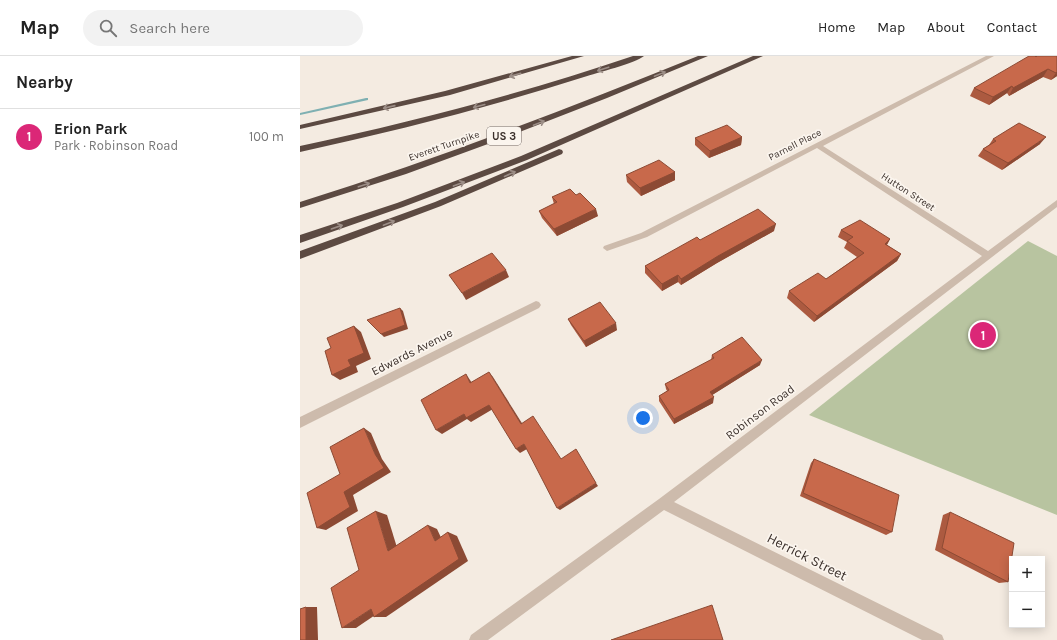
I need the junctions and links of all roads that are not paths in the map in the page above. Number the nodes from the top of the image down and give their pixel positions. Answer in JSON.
{"nodes":[{"id":1,"x":580,"y":56,"type":"edge"},
{"id":2,"x":640,"y":56,"type":"edge"},
{"id":3,"x":704,"y":56,"type":"edge"},
{"id":4,"x":759,"y":56,"type":"edge"},
{"id":5,"x":991,"y":56,"type":"edge"},
{"id":6,"x":728,"y":70,"type":"junction"},
{"id":7,"x":300,"y":127,"type":"edge"},
{"id":8,"x":817,"y":145,"type":"junction"},
{"id":9,"x":300,"y":151,"type":"edge"},
{"id":10,"x":1057,"y":204,"type":"edge"},
{"id":11,"x":300,"y":205,"type":"edge"},
{"id":12,"x":300,"y":239,"type":"edge"},
{"id":13,"x":607,"y":248,"type":"dead end"},
{"id":14,"x":300,"y":255,"type":"edge"},
{"id":15,"x":987,"y":255,"type":"junction"},
{"id":16,"x":536,"y":305,"type":"dead end"},
{"id":17,"x":300,"y":423,"type":"edge"},
{"id":18,"x":662,"y":503,"type":"junction"},
{"id":19,"x":476,"y":640,"type":"edge"},
{"id":20,"x":937,"y":640,"type":"edge"}],
"edges":[{"from":1,"to":7,"type":"highway","one_way":true},
{"from":2,"to":9,"type":"highway","one_way":true},
{"from":11,"to":3,"type":"highway","name":"Everett Turnpike","number":"US 3","one_way":true},
{"from":4,"to":6,"type":"highway"},
{"from":5,"to":8,"type":"street","name":"Parnell Place"},
{"from":12,"to":6,"type":"highway","one_way":true},
{"from":14,"to":6,"type":"highway","one_way":true},
{"from":8,"to":13,"type":"street","name":"Parnell Place"},
{"from":8,"to":15,"type":"street","name":"Hutton Street"},
{"from":10,"to":15,"type":"street","name":"Robinson Road"},
{"from":15,"to":18,"type":"street","name":"Robinson Road"},
{"from":16,"to":17,"type":"street","name":"Edwards Avenue"},
{"from":18,"to":19,"type":"street","name":"Robinson Road"},
{"from":18,"to":20,"type":"street","name":"Herrick Street"}]}
